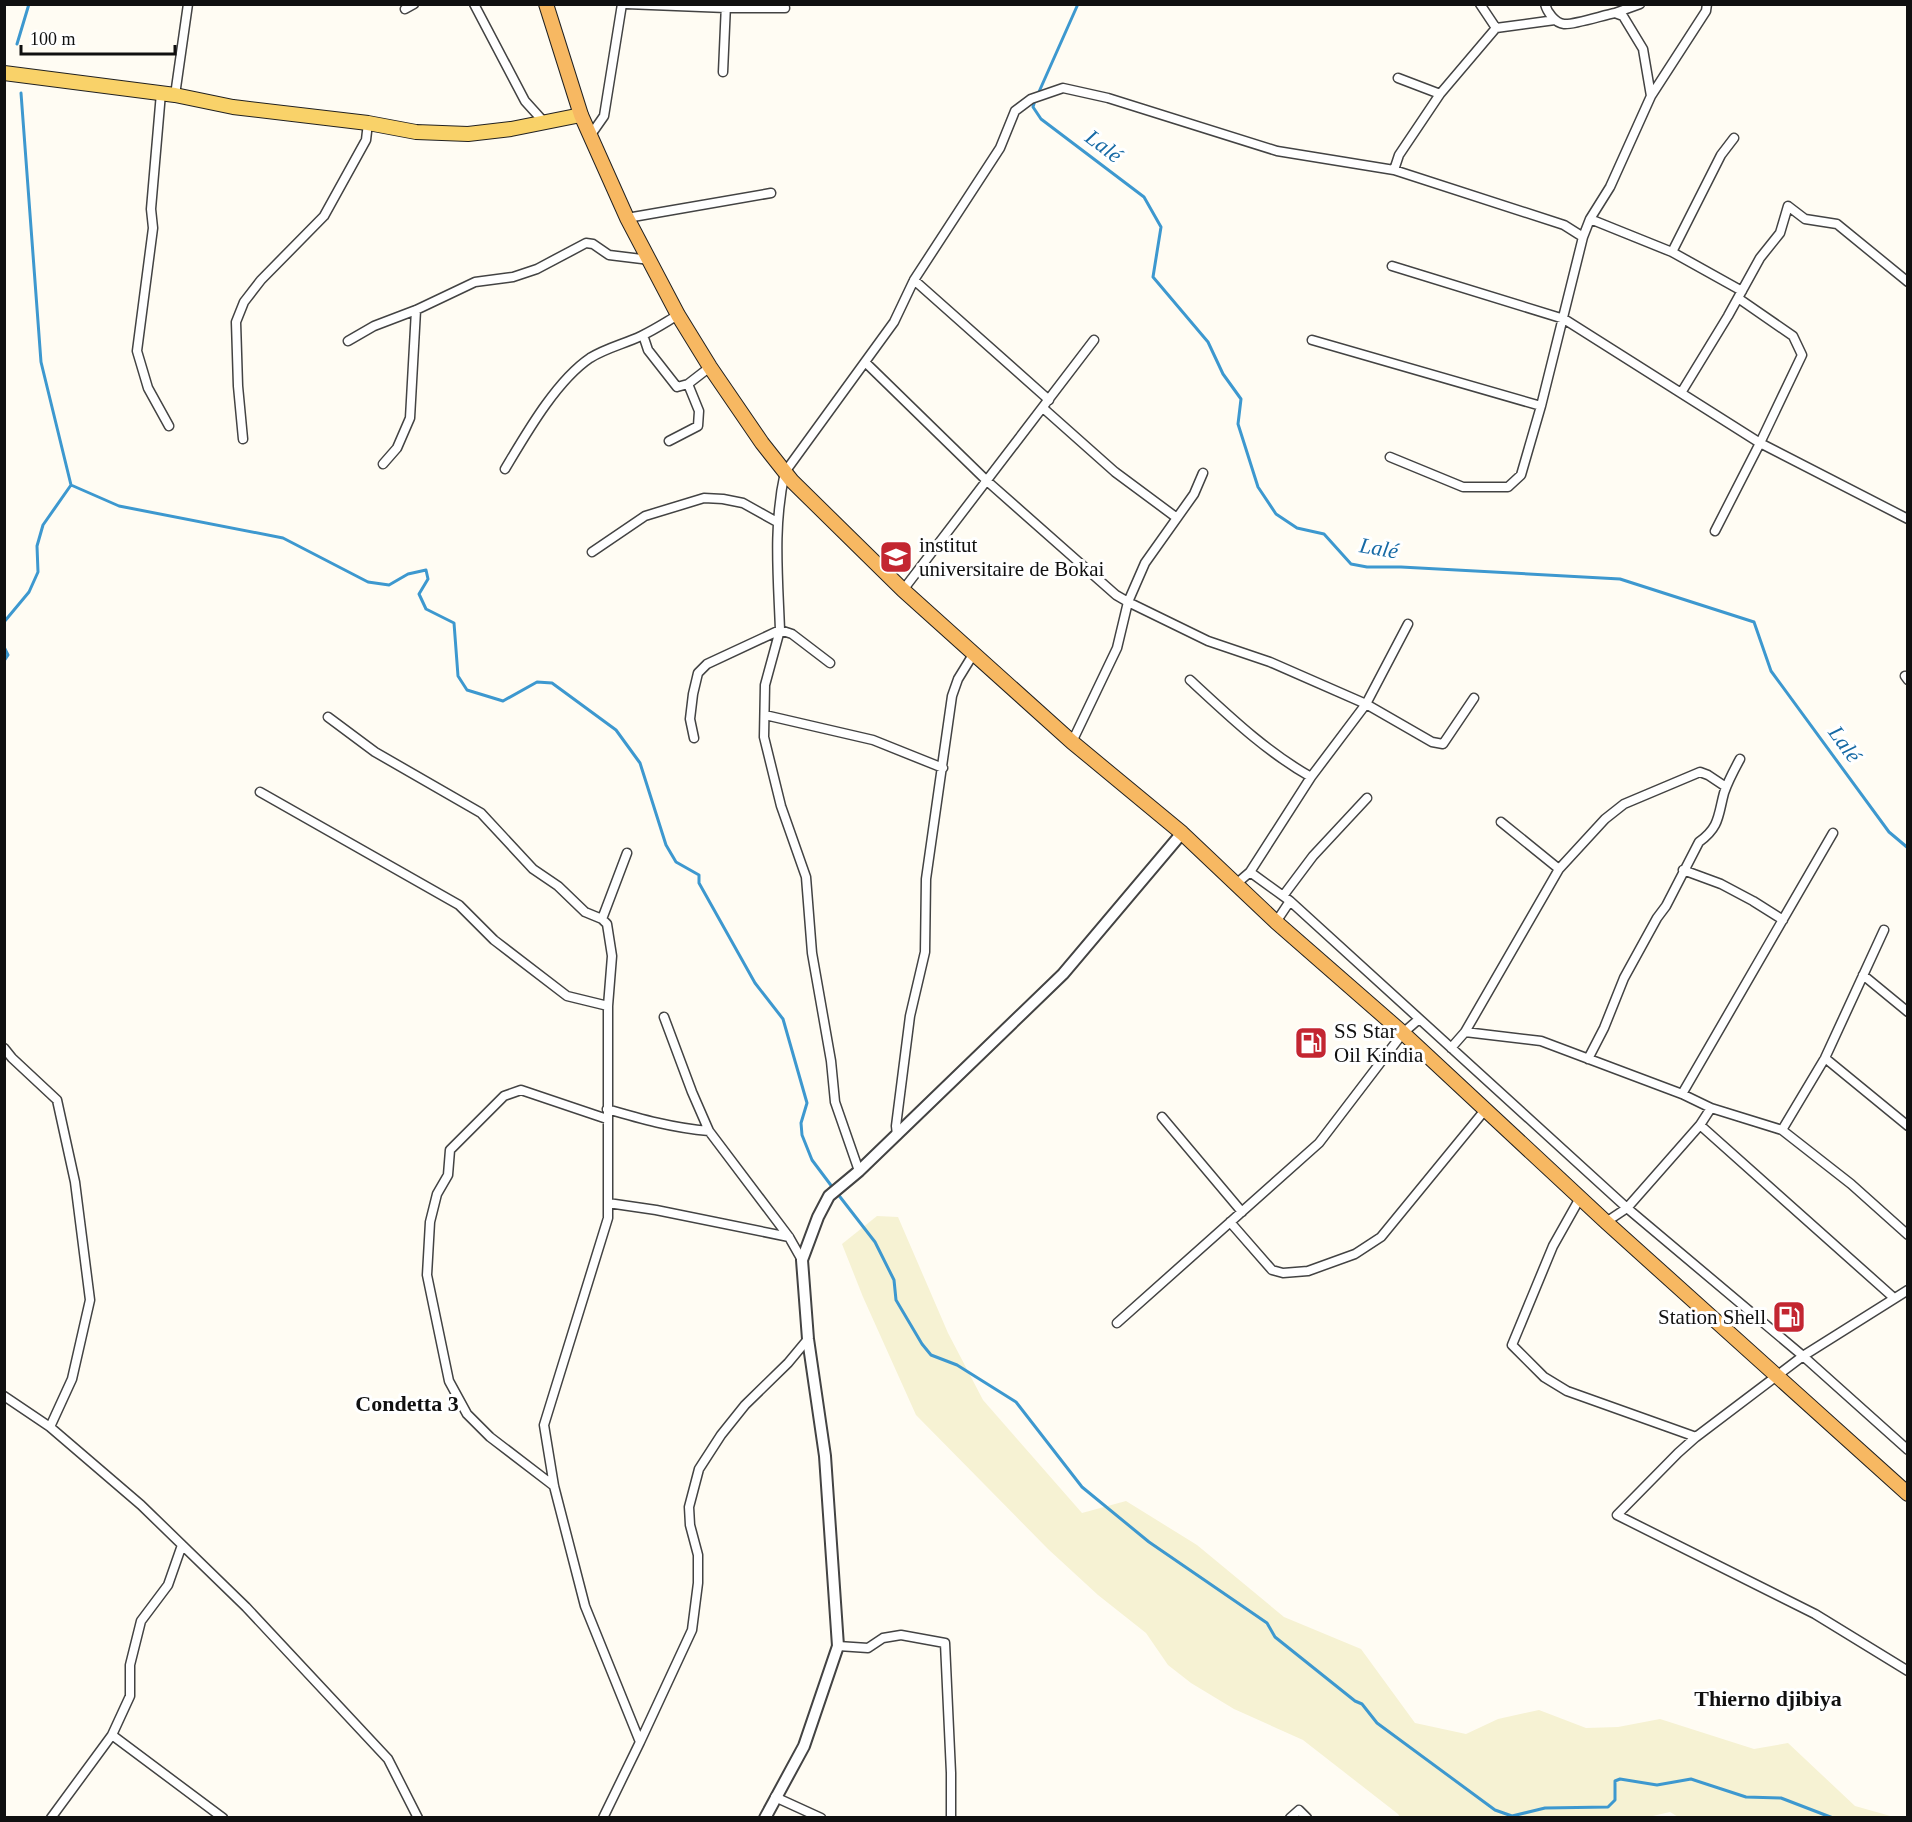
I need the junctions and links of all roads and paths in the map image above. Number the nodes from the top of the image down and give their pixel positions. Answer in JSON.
{"nodes":[{"id":1,"x":188,"y":4,"type":"edge"},
{"id":2,"x":414,"y":4,"type":"edge"},
{"id":3,"x":474,"y":4,"type":"edge"},
{"id":4,"x":546,"y":4,"type":"edge"},
{"id":5,"x":624,"y":4,"type":"edge"},
{"id":6,"x":1480,"y":4,"type":"edge"},
{"id":7,"x":1545,"y":4,"type":"edge"},
{"id":8,"x":1640,"y":4,"type":"edge"},
{"id":9,"x":1707,"y":4,"type":"edge"},
{"id":10,"x":726,"y":6,"type":"edge"},
{"id":11,"x":785,"y":8,"type":"dead end"},
{"id":12,"x":405,"y":9,"type":"dead end"},
{"id":13,"x":1616,"y":13,"type":"junction"},
{"id":14,"x":1555,"y":20,"type":"junction"},
{"id":15,"x":1496,"y":28,"type":"junction"},
{"id":16,"x":723,"y":72,"type":"dead end"},
{"id":17,"x":4,"y":73,"type":"edge"},
{"id":18,"x":1398,"y":78,"type":"dead end"},
{"id":19,"x":161,"y":93,"type":"junction"},
{"id":20,"x":1440,"y":94,"type":"junction"},
{"id":21,"x":176,"y":95,"type":"junction"},
{"id":22,"x":1651,"y":96,"type":"junction"},
{"id":23,"x":581,"y":115,"type":"junction"},
{"id":24,"x":544,"y":122,"type":"junction"},
{"id":25,"x":368,"y":123,"type":"junction"},
{"id":26,"x":590,"y":137,"type":"junction"},
{"id":27,"x":1734,"y":138,"type":"dead end"},
{"id":28,"x":1394,"y":170,"type":"junction"},
{"id":29,"x":771,"y":193,"type":"dead end"},
{"id":30,"x":627,"y":218,"type":"junction"},
{"id":31,"x":1590,"y":219,"type":"junction"},
{"id":32,"x":1583,"y":237,"type":"junction"},
{"id":33,"x":1672,"y":252,"type":"junction"},
{"id":34,"x":650,"y":260,"type":"junction"},
{"id":35,"x":1392,"y":266,"type":"dead end"},
{"id":36,"x":914,"y":280,"type":"junction"},
{"id":37,"x":1908,"y":282,"type":"edge"},
{"id":38,"x":1740,"y":295,"type":"junction"},
{"id":39,"x":416,"y":310,"type":"junction"},
{"id":40,"x":678,"y":315,"type":"junction"},
{"id":41,"x":1564,"y":319,"type":"junction"},
{"id":42,"x":643,"y":335,"type":"junction"},
{"id":43,"x":1094,"y":340,"type":"dead end"},
{"id":44,"x":1312,"y":340,"type":"dead end"},
{"id":45,"x":348,"y":341,"type":"dead end"},
{"id":46,"x":865,"y":362,"type":"junction"},
{"id":47,"x":710,"y":367,"type":"junction"},
{"id":48,"x":688,"y":384,"type":"junction"},
{"id":49,"x":1681,"y":393,"type":"junction"},
{"id":50,"x":1049,"y":400,"type":"junction"},
{"id":51,"x":1541,"y":406,"type":"junction"},
{"id":52,"x":1043,"y":408,"type":"junction"},
{"id":53,"x":169,"y":426,"type":"dead end"},
{"id":54,"x":243,"y":439,"type":"dead end"},
{"id":55,"x":669,"y":441,"type":"dead end"},
{"id":56,"x":1760,"y":443,"type":"junction"},
{"id":57,"x":1390,"y":457,"type":"dead end"},
{"id":58,"x":382,"y":464,"type":"dead end"},
{"id":59,"x":505,"y":469,"type":"dead end"},
{"id":60,"x":785,"y":472,"type":"junction"},
{"id":61,"x":1203,"y":473,"type":"dead end"},
{"id":62,"x":987,"y":481,"type":"junction"},
{"id":63,"x":1177,"y":518,"type":"junction"},
{"id":64,"x":1908,"y":519,"type":"edge"},
{"id":65,"x":777,"y":522,"type":"junction"},
{"id":66,"x":1714,"y":531,"type":"dead end"},
{"id":67,"x":592,"y":552,"type":"dead end"},
{"id":68,"x":903,"y":590,"type":"junction"},
{"id":69,"x":1128,"y":602,"type":"junction"},
{"id":70,"x":1408,"y":624,"type":"dead end"},
{"id":71,"x":780,"y":630,"type":"junction"},
{"id":72,"x":974,"y":653,"type":"junction"},
{"id":73,"x":830,"y":663,"type":"dead end"},
{"id":74,"x":1190,"y":680,"type":"dead end"},
{"id":75,"x":1474,"y":698,"type":"dead end"},
{"id":76,"x":1366,"y":704,"type":"junction"},
{"id":77,"x":765,"y":715,"type":"junction"},
{"id":78,"x":328,"y":717,"type":"dead end"},
{"id":79,"x":694,"y":738,"type":"dead end"},
{"id":80,"x":1072,"y":742,"type":"junction"},
{"id":81,"x":1740,"y":759,"type":"dead end"},
{"id":82,"x":943,"y":768,"type":"junction"},
{"id":83,"x":1311,"y":777,"type":"junction"},
{"id":84,"x":1726,"y":788,"type":"junction"},
{"id":85,"x":260,"y":792,"type":"dead end"},
{"id":86,"x":1367,"y":798,"type":"dead end"},
{"id":87,"x":1502,"y":822,"type":"dead end"},
{"id":88,"x":1182,"y":833,"type":"junction"},
{"id":89,"x":1833,"y":833,"type":"dead end"},
{"id":90,"x":627,"y":853,"type":"dead end"},
{"id":91,"x":1559,"y":868,"type":"junction"},
{"id":92,"x":1683,"y":870,"type":"junction"},
{"id":93,"x":1250,"y":872,"type":"junction"},
{"id":94,"x":1235,"y":885,"type":"junction"},
{"id":95,"x":1287,"y":899,"type":"junction"},
{"id":96,"x":602,"y":919,"type":"junction"},
{"id":97,"x":1783,"y":920,"type":"junction"},
{"id":98,"x":1276,"y":922,"type":"junction"},
{"id":99,"x":1884,"y":930,"type":"dead end"},
{"id":100,"x":1863,"y":975,"type":"junction"},
{"id":101,"x":608,"y":1006,"type":"junction"},
{"id":102,"x":1908,"y":1012,"type":"edge"},
{"id":103,"x":664,"y":1017,"type":"dead end"},
{"id":104,"x":1419,"y":1018,"type":"junction"},
{"id":105,"x":1465,"y":1032,"type":"junction"},
{"id":106,"x":1403,"y":1033,"type":"junction"},
{"id":107,"x":4,"y":1048,"type":"edge"},
{"id":108,"x":1451,"y":1048,"type":"junction"},
{"id":109,"x":1825,"y":1058,"type":"junction"},
{"id":110,"x":1588,"y":1059,"type":"junction"},
{"id":111,"x":1682,"y":1094,"type":"junction"},
{"id":112,"x":1711,"y":1108,"type":"junction"},
{"id":113,"x":1485,"y":1110,"type":"junction"},
{"id":114,"x":607,"y":1114,"type":"junction"},
{"id":115,"x":1162,"y":1118,"type":"dead end"},
{"id":116,"x":1700,"y":1125,"type":"junction"},
{"id":117,"x":1908,"y":1126,"type":"edge"},
{"id":118,"x":1782,"y":1130,"type":"junction"},
{"id":119,"x":709,"y":1131,"type":"junction"},
{"id":120,"x":897,"y":1135,"type":"junction"},
{"id":121,"x":859,"y":1171,"type":"junction"},
{"id":122,"x":1580,"y":1198,"type":"junction"},
{"id":123,"x":608,"y":1203,"type":"junction"},
{"id":124,"x":1626,"y":1208,"type":"junction"},
{"id":125,"x":1242,"y":1212,"type":"junction"},
{"id":126,"x":1230,"y":1222,"type":"junction"},
{"id":127,"x":1606,"y":1222,"type":"junction"},
{"id":128,"x":1908,"y":1234,"type":"edge"},
{"id":129,"x":789,"y":1237,"type":"junction"},
{"id":130,"x":802,"y":1260,"type":"junction"},
{"id":131,"x":1908,"y":1290,"type":"edge"},
{"id":132,"x":1894,"y":1298,"type":"junction"},
{"id":133,"x":1117,"y":1323,"type":"dead end"},
{"id":134,"x":808,"y":1339,"type":"junction"},
{"id":135,"x":1803,"y":1356,"type":"junction"},
{"id":136,"x":1775,"y":1376,"type":"junction"},
{"id":137,"x":4,"y":1396,"type":"edge"},
{"id":138,"x":50,"y":1427,"type":"junction"},
{"id":139,"x":1696,"y":1437,"type":"junction"},
{"id":140,"x":1908,"y":1450,"type":"edge"},
{"id":141,"x":554,"y":1486,"type":"junction"},
{"id":142,"x":1908,"y":1494,"type":"edge"},
{"id":143,"x":182,"y":1545,"type":"junction"},
{"id":144,"x":838,"y":1646,"type":"junction"},
{"id":145,"x":1908,"y":1671,"type":"edge"},
{"id":146,"x":112,"y":1735,"type":"junction"},
{"id":147,"x":640,"y":1742,"type":"junction"},
{"id":148,"x":775,"y":1797,"type":"junction"},
{"id":149,"x":51,"y":1818,"type":"edge"},
{"id":150,"x":223,"y":1818,"type":"edge"},
{"id":151,"x":418,"y":1818,"type":"edge"},
{"id":152,"x":603,"y":1818,"type":"edge"},
{"id":153,"x":765,"y":1818,"type":"edge"},
{"id":154,"x":821,"y":1818,"type":"edge"},
{"id":155,"x":951,"y":1818,"type":"edge"},
{"id":156,"x":1290,"y":1818,"type":"edge"},
{"id":157,"x":1307,"y":1818,"type":"edge"}],
"edges":[{"from":1,"to":21,"type":"street"},
{"from":2,"to":12,"type":"street"},
{"from":3,"to":24,"type":"street"},
{"from":4,"to":23,"type":"highway"},
{"from":5,"to":10,"type":"street"},
{"from":5,"to":26,"type":"street"},
{"from":6,"to":15,"type":"street"},
{"from":7,"to":14,"type":"street"},
{"from":8,"to":13,"type":"street"},
{"from":9,"to":22,"type":"street"},
{"from":10,"to":11,"type":"street"},
{"from":10,"to":16,"type":"street"},
{"from":13,"to":14,"type":"street"},
{"from":13,"to":22,"type":"street"},
{"from":14,"to":15,"type":"street"},
{"from":15,"to":20,"type":"street"},
{"from":17,"to":19,"type":"main road"},
{"from":18,"to":20,"type":"street"},
{"from":19,"to":21,"type":"main road"},
{"from":19,"to":53,"type":"street"},
{"from":20,"to":28,"type":"street"},
{"from":21,"to":25,"type":"main road"},
{"from":22,"to":31,"type":"street"},
{"from":23,"to":24,"type":"main road"},
{"from":23,"to":26,"type":"highway"},
{"from":24,"to":25,"type":"main road"},
{"from":25,"to":54,"type":"street"},
{"from":26,"to":30,"type":"highway"},
{"from":27,"to":33,"type":"street"},
{"from":28,"to":32,"type":"street"},
{"from":28,"to":36,"type":"street"},
{"from":29,"to":30,"type":"street"},
{"from":30,"to":34,"type":"highway"},
{"from":31,"to":32,"type":"street"},
{"from":31,"to":33,"type":"street"},
{"from":32,"to":41,"type":"street"},
{"from":33,"to":38,"type":"street"},
{"from":34,"to":39,"type":"street"},
{"from":34,"to":40,"type":"highway"},
{"from":35,"to":41,"type":"street"},
{"from":36,"to":46,"type":"street"},
{"from":36,"to":50,"type":"street"},
{"from":37,"to":38,"type":"street"},
{"from":38,"to":49,"type":"street"},
{"from":38,"to":56,"type":"street"},
{"from":39,"to":45,"type":"street"},
{"from":39,"to":58,"type":"street"},
{"from":40,"to":42,"type":"street"},
{"from":40,"to":47,"type":"highway"},
{"from":41,"to":49,"type":"street"},
{"from":41,"to":51,"type":"street"},
{"from":42,"to":48,"type":"street"},
{"from":42,"to":59,"type":"street"},
{"from":43,"to":50,"type":"street"},
{"from":44,"to":51,"type":"street"},
{"from":46,"to":60,"type":"street"},
{"from":46,"to":62,"type":"street"},
{"from":47,"to":48,"type":"street"},
{"from":47,"to":60,"type":"highway"},
{"from":48,"to":55,"type":"street"},
{"from":49,"to":56,"type":"street"},
{"from":50,"to":52,"type":"street"},
{"from":51,"to":57,"type":"street"},
{"from":52,"to":62,"type":"street"},
{"from":52,"to":63,"type":"street"},
{"from":56,"to":64,"type":"street"},
{"from":56,"to":66,"type":"street"},
{"from":60,"to":65,"type":"street"},
{"from":60,"to":68,"type":"highway"},
{"from":61,"to":63,"type":"street"},
{"from":62,"to":68,"type":"street"},
{"from":62,"to":69,"type":"street"},
{"from":63,"to":69,"type":"street"},
{"from":65,"to":67,"type":"street"},
{"from":65,"to":71,"type":"street"},
{"from":68,"to":72,"type":"highway"},
{"from":69,"to":76,"type":"street"},
{"from":69,"to":80,"type":"street"},
{"from":70,"to":76,"type":"street"},
{"from":71,"to":73,"type":"street"},
{"from":71,"to":77,"type":"street"},
{"from":71,"to":79,"type":"street"},
{"from":72,"to":80,"type":"highway"},
{"from":72,"to":82,"type":"street"},
{"from":74,"to":83,"type":"street"},
{"from":75,"to":76,"type":"street"},
{"from":76,"to":83,"type":"street"},
{"from":77,"to":82,"type":"street"},
{"from":77,"to":121,"type":"street"},
{"from":78,"to":96,"type":"street"},
{"from":80,"to":88,"type":"highway"},
{"from":81,"to":84,"type":"street"},
{"from":82,"to":120,"type":"street"},
{"from":83,"to":93,"type":"street"},
{"from":84,"to":91,"type":"street"},
{"from":84,"to":92,"type":"street"},
{"from":85,"to":101,"type":"street"},
{"from":86,"to":95,"type":"street"},
{"from":87,"to":91,"type":"street"},
{"from":88,"to":94,"type":"highway"},
{"from":88,"to":120,"type":"street"},
{"from":89,"to":97,"type":"street"},
{"from":90,"to":96,"type":"street"},
{"from":91,"to":105,"type":"street"},
{"from":92,"to":97,"type":"street"},
{"from":92,"to":110,"type":"street"},
{"from":93,"to":94,"type":"street"},
{"from":93,"to":95,"type":"street"},
{"from":94,"to":98,"type":"highway"},
{"from":95,"to":98,"type":"street"},
{"from":95,"to":104,"type":"street"},
{"from":96,"to":101,"type":"street"},
{"from":97,"to":111,"type":"street"},
{"from":98,"to":106,"type":"highway"},
{"from":99,"to":100,"type":"street"},
{"from":100,"to":102,"type":"street"},
{"from":100,"to":109,"type":"street"},
{"from":101,"to":114,"type":"street"},
{"from":103,"to":119,"type":"street"},
{"from":104,"to":106,"type":"street"},
{"from":104,"to":108,"type":"street"},
{"from":105,"to":108,"type":"street"},
{"from":105,"to":110,"type":"street"},
{"from":106,"to":113,"type":"highway"},
{"from":106,"to":125,"type":"street"},
{"from":107,"to":138,"type":"street"},
{"from":108,"to":124,"type":"street"},
{"from":109,"to":117,"type":"street"},
{"from":109,"to":118,"type":"street"},
{"from":110,"to":111,"type":"street"},
{"from":111,"to":112,"type":"street"},
{"from":112,"to":116,"type":"street"},
{"from":112,"to":118,"type":"street"},
{"from":113,"to":122,"type":"highway"},
{"from":113,"to":126,"type":"street"},
{"from":114,"to":119,"type":"street"},
{"from":114,"to":123,"type":"street"},
{"from":114,"to":141,"type":"street"},
{"from":115,"to":125,"type":"street"},
{"from":116,"to":124,"type":"street"},
{"from":116,"to":132,"type":"street"},
{"from":118,"to":128,"type":"street"},
{"from":119,"to":129,"type":"street"},
{"from":120,"to":121,"type":"street"},
{"from":121,"to":130,"type":"street"},
{"from":122,"to":127,"type":"highway"},
{"from":122,"to":139,"type":"street"},
{"from":123,"to":129,"type":"street"},
{"from":123,"to":141,"type":"street"},
{"from":124,"to":127,"type":"street"},
{"from":124,"to":135,"type":"street"},
{"from":125,"to":126,"type":"street"},
{"from":126,"to":133,"type":"street"},
{"from":127,"to":136,"type":"highway"},
{"from":129,"to":130,"type":"street"},
{"from":130,"to":134,"type":"street"},
{"from":131,"to":132,"type":"street"},
{"from":132,"to":135,"type":"street"},
{"from":134,"to":144,"type":"street"},
{"from":134,"to":147,"type":"street"},
{"from":135,"to":136,"type":"street"},
{"from":135,"to":140,"type":"street"},
{"from":136,"to":139,"type":"street"},
{"from":136,"to":142,"type":"highway"},
{"from":137,"to":138,"type":"street"},
{"from":138,"to":143,"type":"street"},
{"from":139,"to":145,"type":"street"},
{"from":141,"to":147,"type":"street"},
{"from":143,"to":146,"type":"street"},
{"from":143,"to":151,"type":"street"},
{"from":144,"to":148,"type":"street"},
{"from":144,"to":155,"type":"street"},
{"from":146,"to":149,"type":"street"},
{"from":146,"to":150,"type":"street"},
{"from":147,"to":152,"type":"street"},
{"from":148,"to":153,"type":"street"},
{"from":148,"to":154,"type":"street"},
{"from":156,"to":157,"type":"street"}]}
